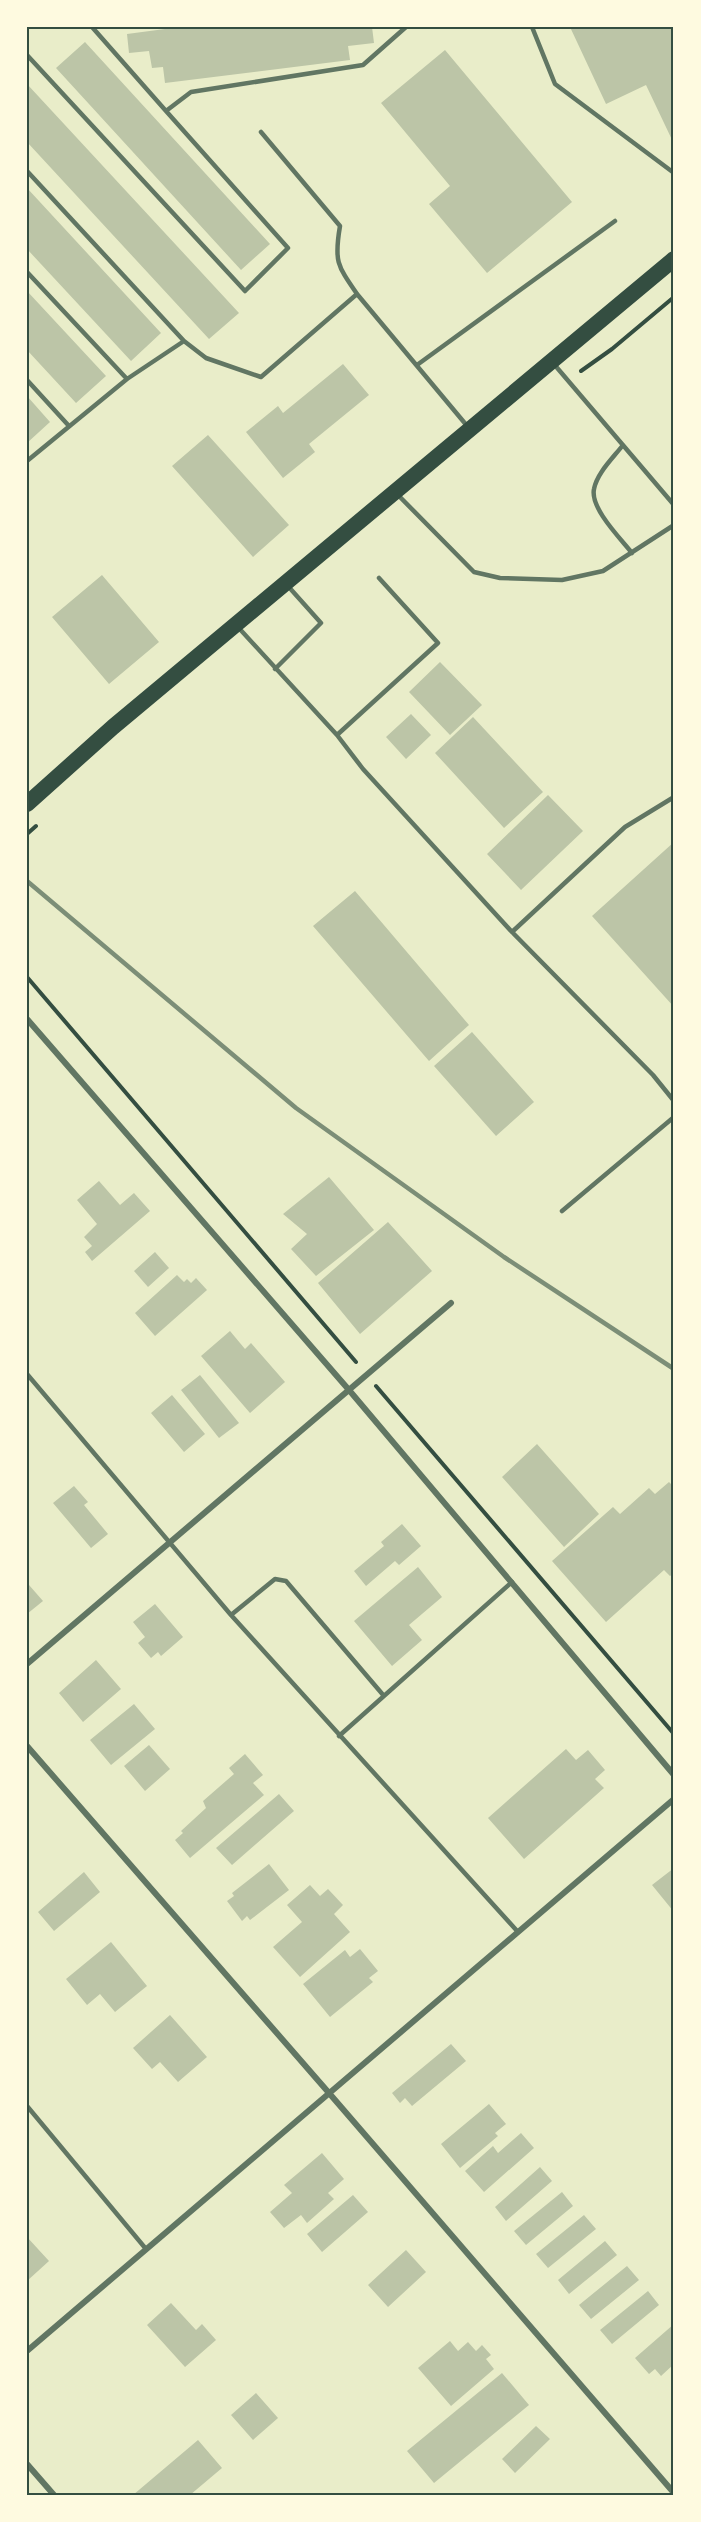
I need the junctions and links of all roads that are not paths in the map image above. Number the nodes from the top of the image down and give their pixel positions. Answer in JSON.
{"nodes":[{"id":1,"x":92,"y":27,"type":"edge"},
{"id":2,"x":406,"y":27,"type":"edge"},
{"id":3,"x":532,"y":27,"type":"edge"},
{"id":4,"x":27,"y":55,"type":"edge"},
{"id":5,"x":166,"y":111,"type":"junction"},
{"id":6,"x":261,"y":132,"type":"dead end"},
{"id":7,"x":27,"y":171,"type":"edge"},
{"id":8,"x":674,"y":173,"type":"edge"},
{"id":9,"x":615,"y":220,"type":"dead end"},
{"id":10,"x":674,"y":259,"type":"edge"},
{"id":11,"x":27,"y":272,"type":"edge"},
{"id":12,"x":357,"y":294,"type":"junction"},
{"id":13,"x":184,"y":342,"type":"junction"},
{"id":14,"x":551,"y":362,"type":"junction"},
{"id":15,"x":417,"y":365,"type":"junction"},
{"id":16,"x":127,"y":379,"type":"junction"},
{"id":17,"x":27,"y":380,"type":"edge"},
{"id":18,"x":69,"y":426,"type":"junction"},
{"id":19,"x":469,"y":430,"type":"junction"},
{"id":20,"x":623,"y":445,"type":"junction"},
{"id":21,"x":27,"y":461,"type":"edge"},
{"id":22,"x":395,"y":492,"type":"junction"},
{"id":23,"x":674,"y":505,"type":"edge"},
{"id":24,"x":674,"y":525,"type":"edge"},
{"id":25,"x":632,"y":553,"type":"junction"},
{"id":26,"x":379,"y":578,"type":"dead end"},
{"id":27,"x":285,"y":584,"type":"junction"},
{"id":28,"x":236,"y":624,"type":"junction"},
{"id":29,"x":275,"y":669,"type":"junction"},
{"id":30,"x":337,"y":735,"type":"junction"},
{"id":31,"x":674,"y":797,"type":"edge"},
{"id":32,"x":29,"y":798,"type":"edge"},
{"id":33,"x":512,"y":932,"type":"junction"},
{"id":34,"x":27,"y":1019,"type":"edge"},
{"id":35,"x":674,"y":1101,"type":"edge"},
{"id":36,"x":674,"y":1117,"type":"edge"},
{"id":37,"x":562,"y":1211,"type":"dead end"},
{"id":38,"x":451,"y":1303,"type":"dead end"},
{"id":39,"x":27,"y":1374,"type":"edge"},
{"id":40,"x":349,"y":1390,"type":"junction"},
{"id":41,"x":170,"y":1542,"type":"junction"},
{"id":42,"x":512,"y":1582,"type":"junction"},
{"id":43,"x":231,"y":1615,"type":"junction"},
{"id":44,"x":27,"y":1664,"type":"edge"},
{"id":45,"x":384,"y":1696,"type":"junction"},
{"id":46,"x":339,"y":1736,"type":"junction"},
{"id":47,"x":27,"y":1746,"type":"edge"},
{"id":48,"x":674,"y":1775,"type":"edge"},
{"id":49,"x":674,"y":1799,"type":"edge"},
{"id":50,"x":518,"y":1932,"type":"junction"},
{"id":51,"x":329,"y":2093,"type":"junction"},
{"id":52,"x":27,"y":2106,"type":"edge"},
{"id":53,"x":146,"y":2249,"type":"junction"},
{"id":54,"x":27,"y":2350,"type":"edge"},
{"id":55,"x":27,"y":2464,"type":"edge"},
{"id":56,"x":674,"y":2493,"type":"edge"},
{"id":57,"x":54,"y":2495,"type":"edge"}],
"edges":[{"from":1,"to":5,"type":"lane"},
{"from":2,"to":5,"type":"lane"},
{"from":3,"to":8,"type":"lane"},
{"from":4,"to":5,"type":"lane"},
{"from":6,"to":12,"type":"lane"},
{"from":7,"to":13,"type":"lane"},
{"from":9,"to":15,"type":"lane"},
{"from":10,"to":14,"type":"highway"},
{"from":11,"to":16,"type":"lane"},
{"from":12,"to":13,"type":"lane"},
{"from":12,"to":15,"type":"lane"},
{"from":13,"to":16,"type":"lane"},
{"from":14,"to":19,"type":"highway"},
{"from":14,"to":20,"type":"lane"},
{"from":15,"to":19,"type":"lane"},
{"from":16,"to":18,"type":"lane"},
{"from":17,"to":18,"type":"lane"},
{"from":18,"to":21,"type":"lane"},
{"from":19,"to":22,"type":"highway"},
{"from":20,"to":23,"type":"lane"},
{"from":20,"to":25,"type":"lane"},
{"from":22,"to":25,"type":"lane"},
{"from":22,"to":27,"type":"highway"},
{"from":24,"to":25,"type":"lane"},
{"from":26,"to":30,"type":"lane"},
{"from":27,"to":28,"type":"highway"},
{"from":27,"to":29,"type":"lane"},
{"from":28,"to":29,"type":"lane"},
{"from":28,"to":32,"type":"highway"},
{"from":29,"to":30,"type":"lane"},
{"from":30,"to":33,"type":"lane"},
{"from":31,"to":33,"type":"lane"},
{"from":33,"to":35,"type":"lane"},
{"from":34,"to":40,"type":"street"},
{"from":36,"to":37,"type":"lane"},
{"from":38,"to":40,"type":"street"},
{"from":39,"to":41,"type":"lane"},
{"from":40,"to":41,"type":"street"},
{"from":40,"to":42,"type":"street"},
{"from":41,"to":43,"type":"lane"},
{"from":41,"to":44,"type":"street"},
{"from":42,"to":45,"type":"lane"},
{"from":42,"to":48,"type":"street"},
{"from":43,"to":45,"type":"lane"},
{"from":43,"to":46,"type":"lane"},
{"from":45,"to":46,"type":"lane"},
{"from":46,"to":50,"type":"lane"},
{"from":47,"to":51,"type":"street"},
{"from":49,"to":50,"type":"street"},
{"from":50,"to":51,"type":"street"},
{"from":51,"to":53,"type":"street"},
{"from":51,"to":56,"type":"street"},
{"from":52,"to":53,"type":"lane"},
{"from":53,"to":54,"type":"street"},
{"from":55,"to":57,"type":"street"}]}
